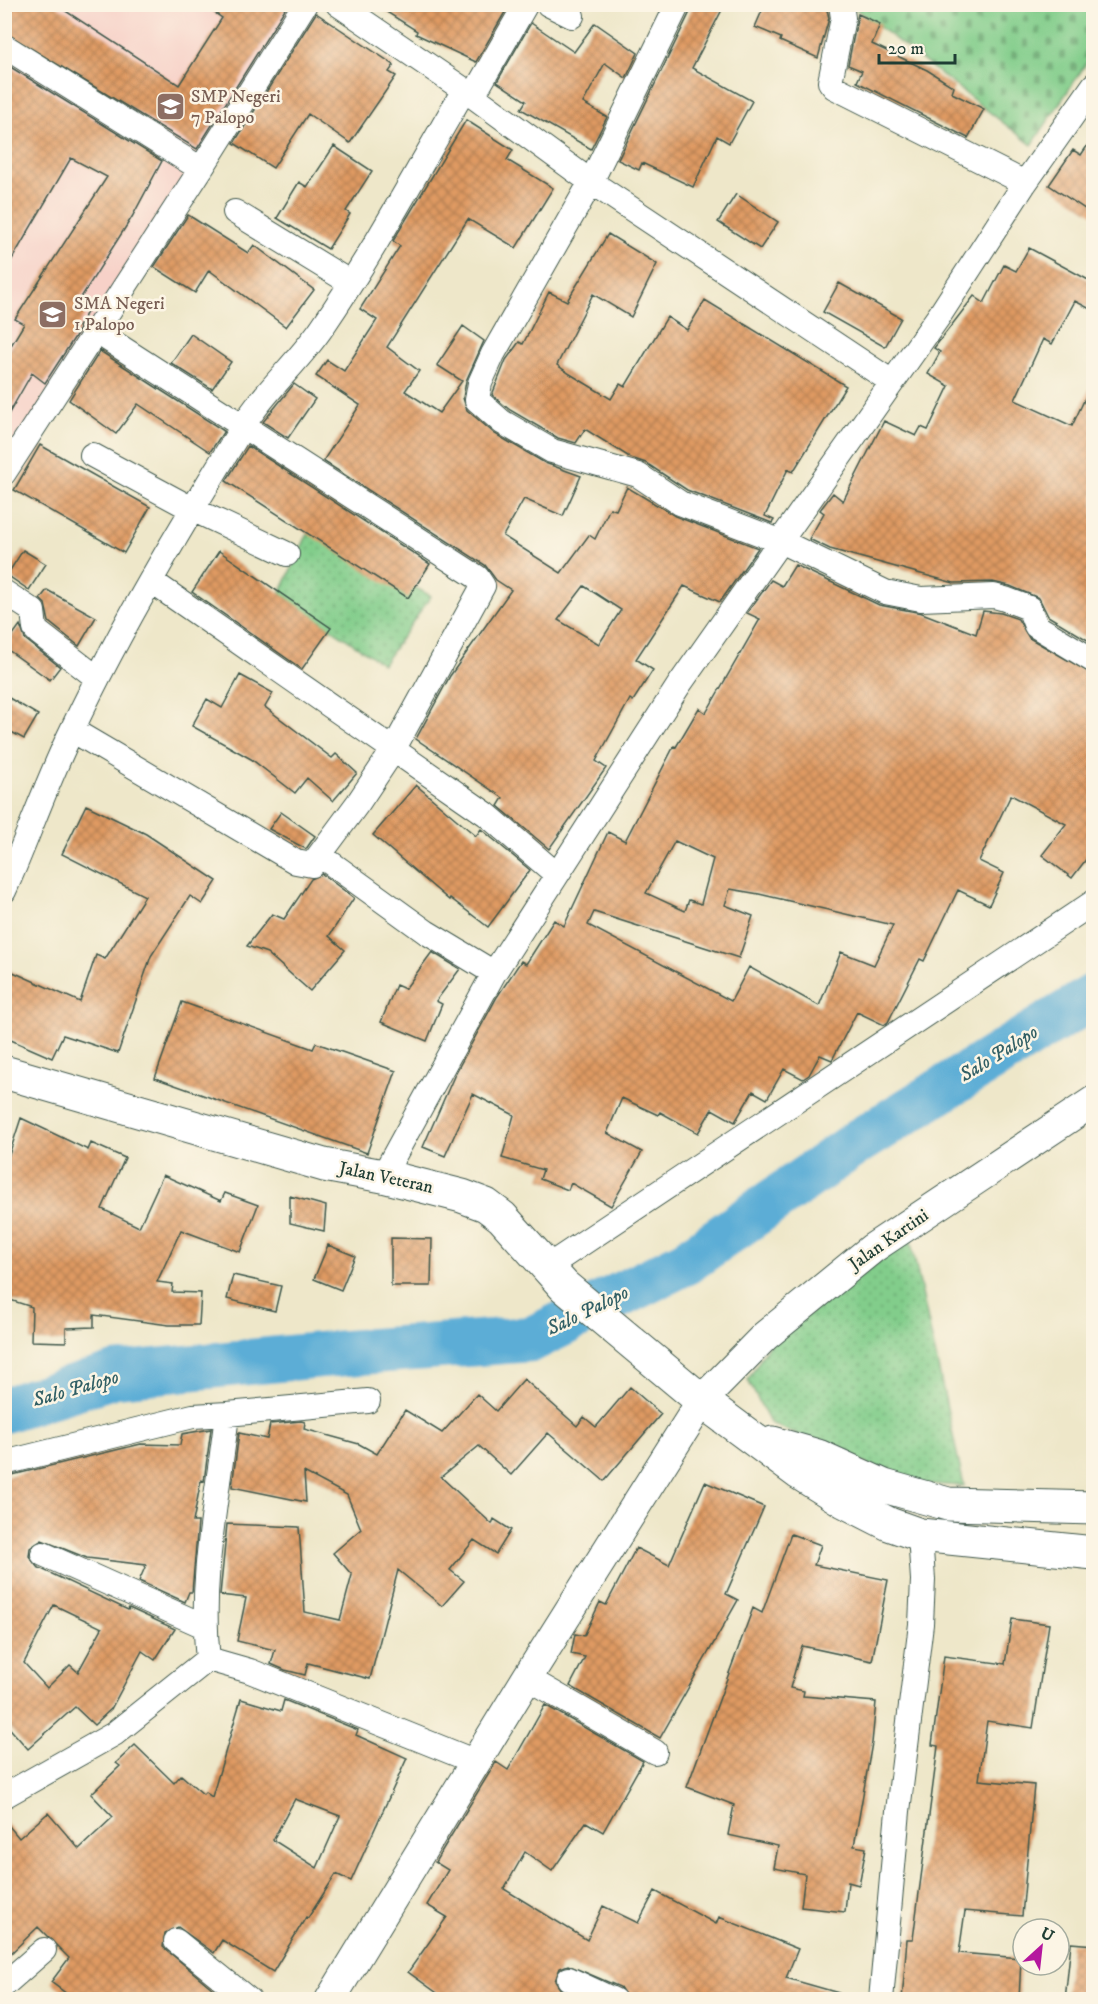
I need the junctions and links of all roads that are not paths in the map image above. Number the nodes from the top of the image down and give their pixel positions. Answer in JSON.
{"nodes":[{"id":1,"x":305,"y":4,"type":"edge"},
{"id":2,"x":338,"y":4,"type":"edge"},
{"id":3,"x":526,"y":4,"type":"edge"},
{"id":4,"x":548,"y":4,"type":"edge"},
{"id":5,"x":678,"y":4,"type":"edge"},
{"id":6,"x":842,"y":4,"type":"edge"},
{"id":7,"x":572,"y":16,"type":"dead end"},
{"id":8,"x":4,"y":46,"type":"edge"},
{"id":9,"x":1094,"y":85,"type":"edge"},
{"id":10,"x":468,"y":93,"type":"junction"},
{"id":11,"x":201,"y":169,"type":"junction"},
{"id":12,"x":591,"y":182,"type":"junction"},
{"id":13,"x":1025,"y":183,"type":"junction"},
{"id":14,"x":235,"y":212,"type":"dead end"},
{"id":15,"x":351,"y":283,"type":"junction"},
{"id":16,"x":97,"y":332,"type":"junction"},
{"id":17,"x":892,"y":382,"type":"junction"},
{"id":18,"x":244,"y":425,"type":"junction"},
{"id":19,"x":92,"y":455,"type":"dead end"},
{"id":20,"x":4,"y":473,"type":"edge"},
{"id":21,"x":194,"y":510,"type":"junction"},
{"id":22,"x":782,"y":542,"type":"junction"},
{"id":23,"x":287,"y":554,"type":"dead end"},
{"id":24,"x":151,"y":581,"type":"junction"},
{"id":25,"x":4,"y":592,"type":"edge"},
{"id":26,"x":1094,"y":661,"type":"edge"},
{"id":27,"x":97,"y":678,"type":"junction"},
{"id":28,"x":72,"y":730,"type":"junction"},
{"id":29,"x":393,"y":752,"type":"junction"},
{"id":30,"x":321,"y":856,"type":"junction"},
{"id":31,"x":11,"y":859,"type":"edge"},
{"id":32,"x":556,"y":874,"type":"junction"},
{"id":33,"x":4,"y":891,"type":"edge"},
{"id":34,"x":1094,"y":902,"type":"edge"},
{"id":35,"x":494,"y":972,"type":"junction"},
{"id":36,"x":4,"y":1072,"type":"edge"},
{"id":37,"x":1094,"y":1101,"type":"edge"},
{"id":38,"x":383,"y":1176,"type":"junction"},
{"id":39,"x":555,"y":1276,"type":"junction"},
{"id":40,"x":368,"y":1401,"type":"dead end"},
{"id":41,"x":702,"y":1401,"type":"junction"},
{"id":42,"x":226,"y":1414,"type":"junction"},
{"id":43,"x":751,"y":1436,"type":"junction"},
{"id":44,"x":4,"y":1463,"type":"edge"},
{"id":45,"x":1094,"y":1508,"type":"edge"},
{"id":46,"x":920,"y":1535,"type":"junction"},
{"id":47,"x":1094,"y":1553,"type":"edge"},
{"id":48,"x":43,"y":1554,"type":"dead end"},
{"id":49,"x":204,"y":1626,"type":"junction"},
{"id":50,"x":208,"y":1659,"type":"junction"},
{"id":51,"x":527,"y":1677,"type":"junction"},
{"id":52,"x":655,"y":1752,"type":"dead end"},
{"id":53,"x":476,"y":1762,"type":"junction"},
{"id":54,"x":4,"y":1796,"type":"edge"},
{"id":55,"x":176,"y":1941,"type":"dead end"},
{"id":56,"x":44,"y":1950,"type":"dead end"},
{"id":57,"x":569,"y":1979,"type":"dead end"},
{"id":58,"x":4,"y":1984,"type":"edge"},
{"id":59,"x":249,"y":2000,"type":"edge"},
{"id":60,"x":330,"y":2000,"type":"edge"},
{"id":61,"x":614,"y":2000,"type":"edge"},
{"id":62,"x":881,"y":2000,"type":"edge"}],
"edges":[{"from":1,"to":11,"type":"street"},
{"from":2,"to":10,"type":"street"},
{"from":3,"to":10,"type":"street"},
{"from":4,"to":7,"type":"street"},
{"from":5,"to":12,"type":"street"},
{"from":6,"to":13,"type":"street"},
{"from":8,"to":11,"type":"street"},
{"from":9,"to":13,"type":"street"},
{"from":10,"to":12,"type":"street"},
{"from":10,"to":15,"type":"street"},
{"from":11,"to":16,"type":"street"},
{"from":12,"to":17,"type":"street"},
{"from":12,"to":22,"type":"street"},
{"from":13,"to":17,"type":"street"},
{"from":14,"to":15,"type":"street"},
{"from":15,"to":18,"type":"street"},
{"from":16,"to":18,"type":"street"},
{"from":16,"to":20,"type":"street"},
{"from":17,"to":22,"type":"street"},
{"from":18,"to":21,"type":"street"},
{"from":18,"to":29,"type":"street"},
{"from":19,"to":21,"type":"street"},
{"from":21,"to":23,"type":"street"},
{"from":21,"to":24,"type":"street"},
{"from":22,"to":26,"type":"street"},
{"from":22,"to":32,"type":"street"},
{"from":24,"to":27,"type":"street"},
{"from":24,"to":29,"type":"street"},
{"from":25,"to":27,"type":"street"},
{"from":27,"to":28,"type":"street"},
{"from":28,"to":30,"type":"street"},
{"from":28,"to":31,"type":"street"},
{"from":29,"to":30,"type":"street"},
{"from":29,"to":32,"type":"street"},
{"from":30,"to":35,"type":"street"},
{"from":31,"to":33,"type":"street"},
{"from":32,"to":35,"type":"street"},
{"from":34,"to":39,"type":"street"},
{"from":35,"to":38,"type":"street"},
{"from":36,"to":38,"type":"highway","name":"Jalan Veteran"},
{"from":37,"to":41,"type":"street","name":"Jalan Kartini"},
{"from":38,"to":39,"type":"highway","name":"Jalan Veteran"},
{"from":39,"to":41,"type":"highway","name":"Jalan Veteran"},
{"from":40,"to":42,"type":"street"},
{"from":41,"to":43,"type":"highway","name":"Jalan Veteran"},
{"from":41,"to":51,"type":"street","name":"Jalan Kartini"},
{"from":42,"to":44,"type":"street"},
{"from":42,"to":49,"type":"street"},
{"from":43,"to":45,"type":"highway"},
{"from":43,"to":46,"type":"highway","name":"Jalan Veteran"},
{"from":46,"to":47,"type":"highway","name":"Jalan Veteran"},
{"from":46,"to":62,"type":"street"},
{"from":48,"to":49,"type":"street"},
{"from":49,"to":50,"type":"street"},
{"from":50,"to":53,"type":"street"},
{"from":50,"to":54,"type":"street"},
{"from":51,"to":52,"type":"street"},
{"from":51,"to":53,"type":"street","name":"Jalan Kartini"},
{"from":53,"to":60,"type":"street","name":"Jalan Kartini"},
{"from":55,"to":59,"type":"street"},
{"from":56,"to":58,"type":"street"},
{"from":57,"to":61,"type":"street"}]}
